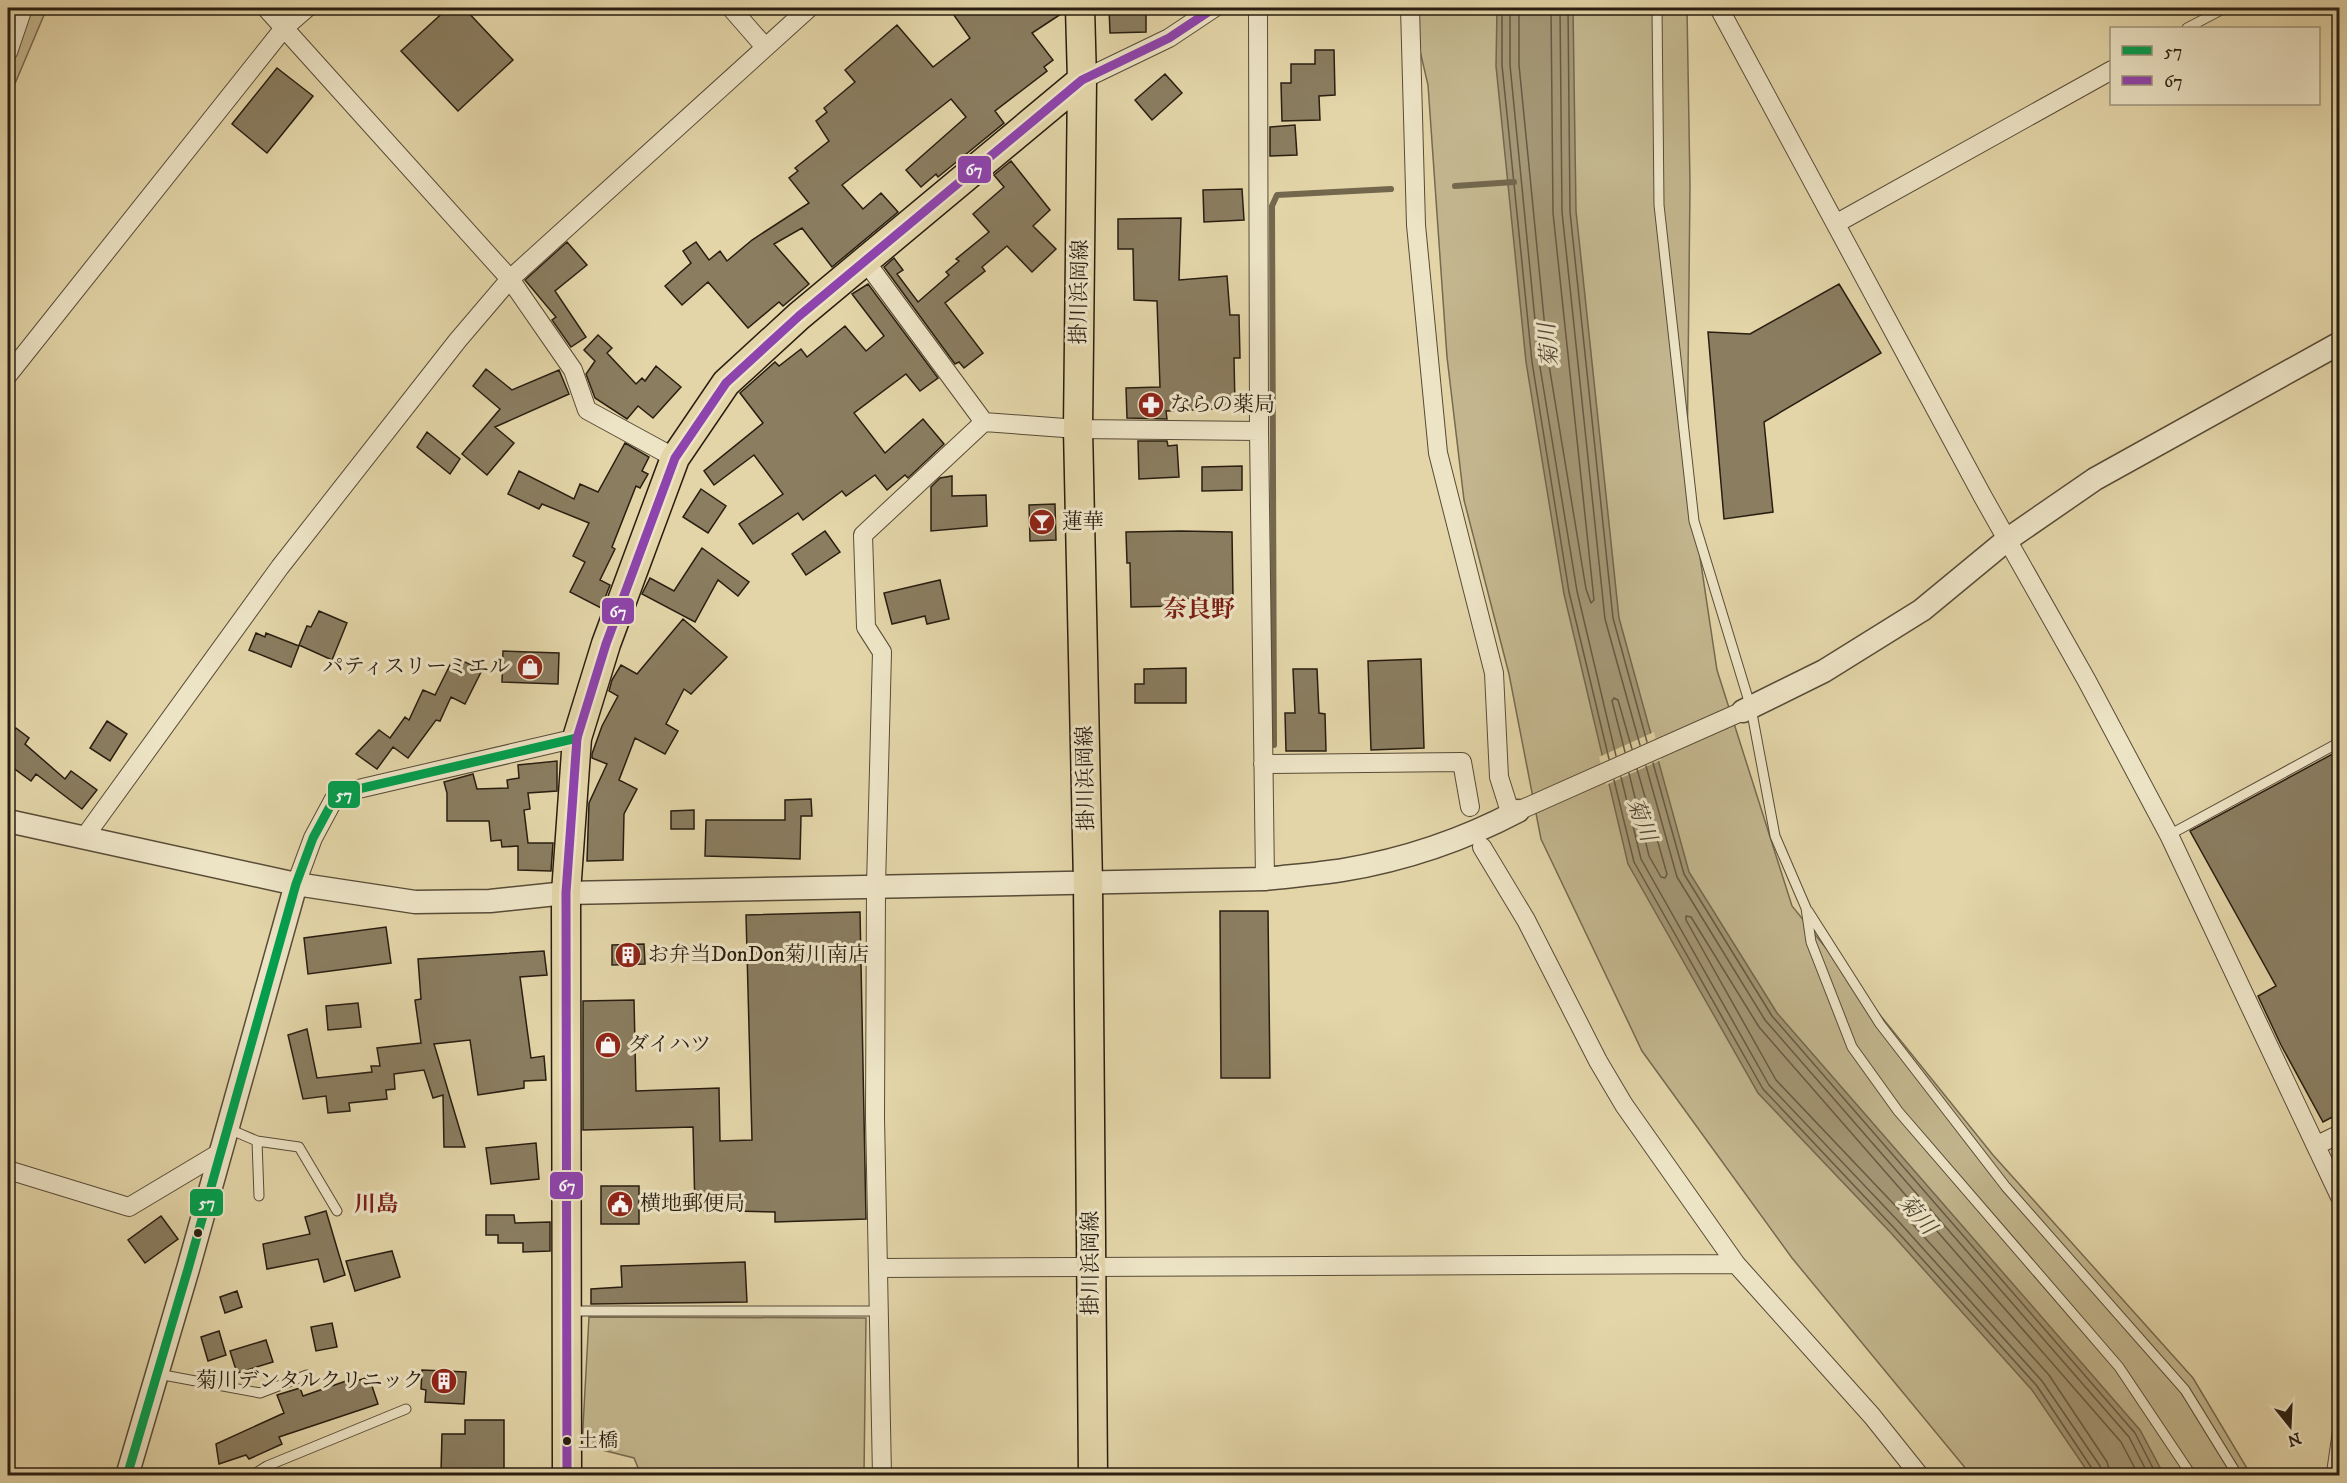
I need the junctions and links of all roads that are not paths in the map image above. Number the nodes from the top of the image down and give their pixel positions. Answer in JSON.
{"nodes":[{"id":1,"x":23,"y":8,"type":"edge"},
{"id":2,"x":266,"y":8,"type":"edge"},
{"id":3,"x":306,"y":8,"type":"edge"},
{"id":4,"x":731,"y":8,"type":"edge"},
{"id":5,"x":809,"y":8,"type":"edge"},
{"id":6,"x":1080,"y":8,"type":"edge"},
{"id":7,"x":1214,"y":8,"type":"edge"},
{"id":8,"x":1258,"y":8,"type":"edge"},
{"id":9,"x":1410,"y":8,"type":"edge"},
{"id":10,"x":1657,"y":8,"type":"edge"},
{"id":11,"x":1719,"y":8,"type":"edge"},
{"id":12,"x":2225,"y":8,"type":"edge"},
{"id":13,"x":2189,"y":27,"type":"edge"},
{"id":14,"x":284,"y":28,"type":"junction"},
{"id":15,"x":765,"y":47,"type":"junction"},
{"id":16,"x":8,"y":52,"type":"edge"},
{"id":17,"x":2110,"y":71,"type":"edge"},
{"id":18,"x":1082,"y":80,"type":"junction"},
{"id":19,"x":1837,"y":223,"type":"junction"},
{"id":20,"x":866,"y":262,"type":"junction"},
{"id":21,"x":510,"y":279,"type":"junction"},
{"id":22,"x":2340,"y":343,"type":"edge"},
{"id":23,"x":8,"y":375,"type":"edge"},
{"id":24,"x":984,"y":422,"type":"junction"},
{"id":25,"x":1078,"y":429,"type":"junction"},
{"id":26,"x":1259,"y":431,"type":"junction"},
{"id":27,"x":675,"y":458,"type":"junction"},
{"id":28,"x":2008,"y":539,"type":"junction"},
{"id":29,"x":1747,"y":710,"type":"junction"},
{"id":30,"x":577,"y":738,"type":"junction"},
{"id":31,"x":2340,"y":742,"type":"edge"},
{"id":32,"x":1263,"y":764,"type":"junction"},
{"id":33,"x":1470,"y":807,"type":"dead end"},
{"id":34,"x":1514,"y":813,"type":"junction"},
{"id":35,"x":8,"y":821,"type":"edge"},
{"id":36,"x":2169,"y":835,"type":"junction"},
{"id":37,"x":83,"y":839,"type":"junction"},
{"id":38,"x":1482,"y":847,"type":"dead end"},
{"id":39,"x":1265,"y":879,"type":"junction"},
{"id":40,"x":1088,"y":883,"type":"junction"},
{"id":41,"x":296,"y":884,"type":"junction"},
{"id":42,"x":876,"y":886,"type":"junction"},
{"id":43,"x":566,"y":893,"type":"junction"},
{"id":44,"x":1806,"y":908,"type":"junction"},
{"id":45,"x":228,"y":1129,"type":"junction"},
{"id":46,"x":2340,"y":1134,"type":"edge"},
{"id":47,"x":257,"y":1142,"type":"junction"},
{"id":48,"x":2317,"y":1145,"type":"junction"},
{"id":49,"x":221,"y":1152,"type":"junction"},
{"id":50,"x":8,"y":1170,"type":"edge"},
{"id":51,"x":259,"y":1196,"type":"dead end"},
{"id":52,"x":2340,"y":1197,"type":"edge"},
{"id":53,"x":337,"y":1211,"type":"dead end"},
{"id":54,"x":1736,"y":1264,"type":"junction"},
{"id":55,"x":1092,"y":1267,"type":"junction"},
{"id":56,"x":880,"y":1268,"type":"junction"},
{"id":57,"x":567,"y":1311,"type":"junction"},
{"id":58,"x":880,"y":1311,"type":"junction"},
{"id":59,"x":157,"y":1374,"type":"junction"},
{"id":60,"x":307,"y":1375,"type":"dead end"},
{"id":61,"x":406,"y":1409,"type":"dead end"},
{"id":62,"x":2340,"y":1414,"type":"edge"},
{"id":63,"x":127,"y":1476,"type":"edge"},
{"id":64,"x":251,"y":1476,"type":"edge"},
{"id":65,"x":567,"y":1476,"type":"edge"},
{"id":66,"x":882,"y":1476,"type":"edge"},
{"id":67,"x":1093,"y":1476,"type":"edge"},
{"id":68,"x":1920,"y":1476,"type":"edge"},
{"id":69,"x":2192,"y":1476,"type":"edge"},
{"id":70,"x":2238,"y":1476,"type":"edge"},
{"id":71,"x":2331,"y":1476,"type":"edge"}],
"edges":[{"from":1,"to":16,"type":"street"},
{"from":2,"to":14,"type":"street"},
{"from":3,"to":14,"type":"street"},
{"from":4,"to":15,"type":"street"},
{"from":5,"to":15,"type":"street"},
{"from":6,"to":18,"type":"main road","name":"掛川浜岡線"},
{"from":7,"to":18,"type":"street"},
{"from":8,"to":26,"type":"street"},
{"from":9,"to":34,"type":"street"},
{"from":10,"to":29,"type":"lane"},
{"from":11,"to":19,"type":"street"},
{"from":12,"to":13,"type":"lane"},
{"from":14,"to":21,"type":"street"},
{"from":14,"to":23,"type":"street"},
{"from":15,"to":21,"type":"street"},
{"from":17,"to":19,"type":"street"},
{"from":18,"to":20,"type":"main road"},
{"from":18,"to":25,"type":"main road","name":"掛川浜岡線"},
{"from":19,"to":28,"type":"street"},
{"from":20,"to":24,"type":"street"},
{"from":20,"to":27,"type":"main road"},
{"from":21,"to":27,"type":"street"},
{"from":21,"to":37,"type":"street"},
{"from":22,"to":28,"type":"street"},
{"from":24,"to":25,"type":"street"},
{"from":24,"to":42,"type":"street"},
{"from":25,"to":26,"type":"street"},
{"from":25,"to":40,"type":"main road","name":"掛川浜岡線"},
{"from":26,"to":32,"type":"street"},
{"from":27,"to":30,"type":"main road"},
{"from":28,"to":29,"type":"street"},
{"from":28,"to":36,"type":"street"},
{"from":29,"to":34,"type":"street"},
{"from":29,"to":44,"type":"lane"},
{"from":30,"to":41,"type":"street"},
{"from":30,"to":43,"type":"main road"},
{"from":31,"to":36,"type":"lane"},
{"from":32,"to":33,"type":"street"},
{"from":32,"to":39,"type":"street"},
{"from":34,"to":39,"type":"street"},
{"from":35,"to":37,"type":"street"},
{"from":36,"to":48,"type":"street"},
{"from":37,"to":41,"type":"street"},
{"from":38,"to":54,"type":"street"},
{"from":39,"to":40,"type":"street"},
{"from":40,"to":42,"type":"street"},
{"from":40,"to":55,"type":"main road","name":"掛川浜岡線"},
{"from":41,"to":43,"type":"street"},
{"from":41,"to":45,"type":"street"},
{"from":42,"to":43,"type":"street"},
{"from":42,"to":56,"type":"street"},
{"from":43,"to":57,"type":"main road"},
{"from":44,"to":69,"type":"lane"},
{"from":44,"to":70,"type":"lane"},
{"from":45,"to":47,"type":"lane"},
{"from":45,"to":49,"type":"street"},
{"from":46,"to":48,"type":"street"},
{"from":47,"to":51,"type":"lane"},
{"from":47,"to":53,"type":"lane"},
{"from":48,"to":52,"type":"street"},
{"from":49,"to":50,"type":"street"},
{"from":49,"to":59,"type":"street"},
{"from":54,"to":55,"type":"street"},
{"from":54,"to":68,"type":"street"},
{"from":55,"to":56,"type":"street"},
{"from":55,"to":67,"type":"main road","name":"掛川浜岡線"},
{"from":56,"to":58,"type":"street"},
{"from":57,"to":58,"type":"lane"},
{"from":57,"to":65,"type":"main road"},
{"from":58,"to":66,"type":"street"},
{"from":59,"to":60,"type":"lane"},
{"from":59,"to":63,"type":"street"},
{"from":61,"to":64,"type":"lane"},
{"from":62,"to":71,"type":"lane"}]}
